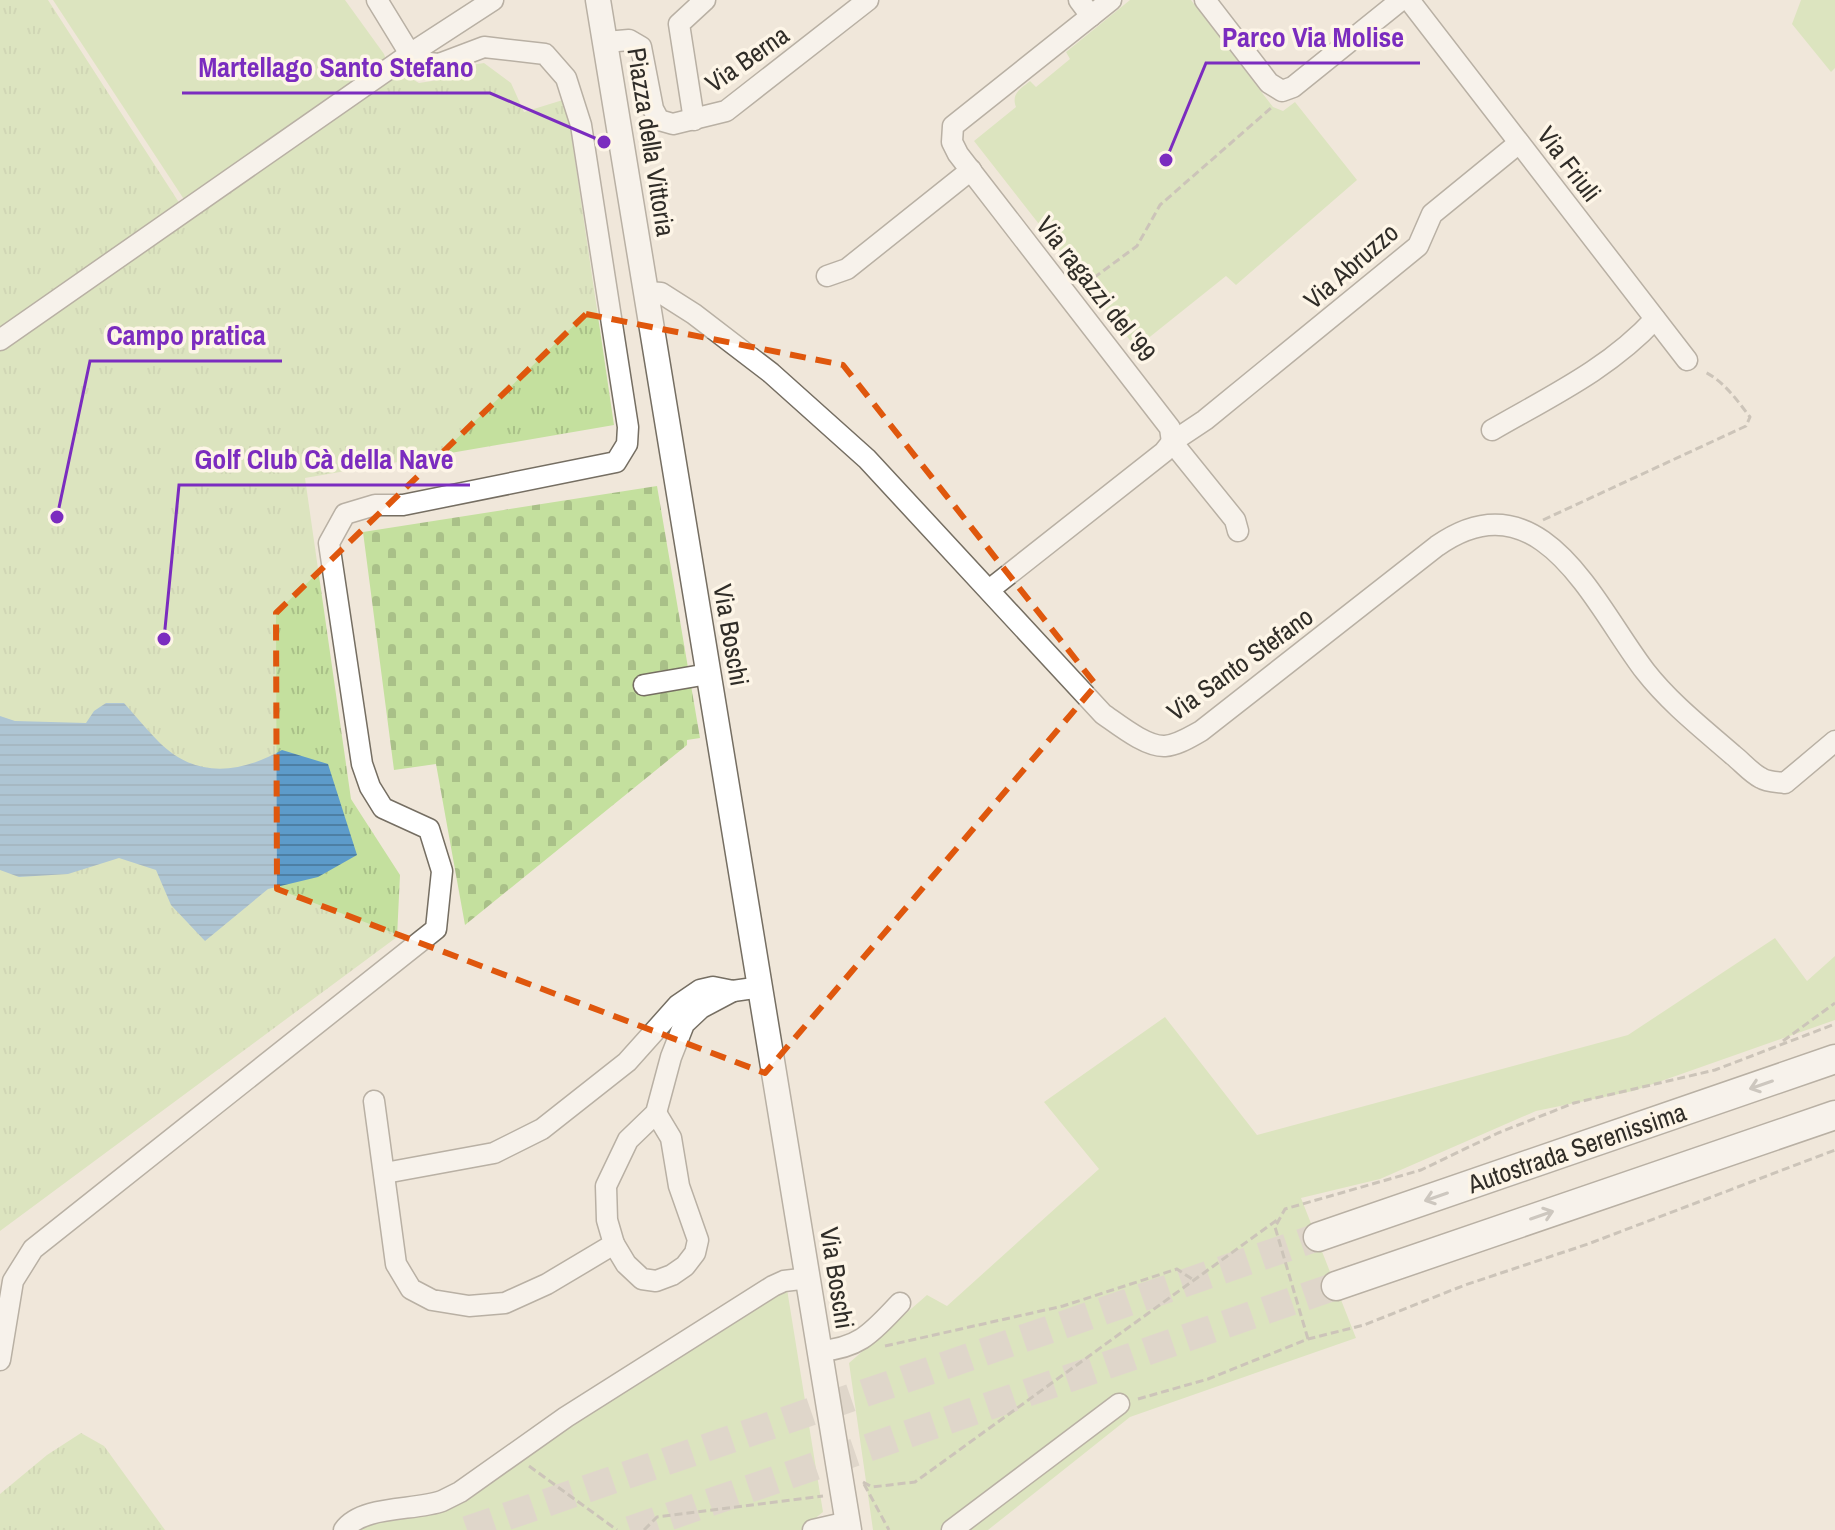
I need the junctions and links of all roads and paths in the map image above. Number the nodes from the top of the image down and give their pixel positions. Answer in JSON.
{"nodes":[{"id":1,"x":377,"y":0,"type":"edge"},
{"id":2,"x":493,"y":0,"type":"edge"},
{"id":3,"x":598,"y":0,"type":"edge"},
{"id":4,"x":705,"y":0,"type":"edge"},
{"id":5,"x":868,"y":0,"type":"edge"},
{"id":6,"x":1111,"y":0,"type":"edge"},
{"id":7,"x":1205,"y":0,"type":"edge"},
{"id":8,"x":1401,"y":0,"type":"edge"},
{"id":9,"x":1409,"y":0,"type":"edge"},
{"id":10,"x":1085,"y":8,"type":"edge"},
{"id":11,"x":606,"y":42,"type":"junction"},
{"id":12,"x":410,"y":54,"type":"junction"},
{"id":13,"x":1282,"y":91,"type":"junction"},
{"id":14,"x":694,"y":120,"type":"junction"},
{"id":15,"x":1519,"y":143,"type":"junction"},
{"id":16,"x":971,"y":170,"type":"junction"},
{"id":17,"x":827,"y":276,"type":"dead end"},
{"id":18,"x":1085,"y":284,"type":"dead end"},
{"id":19,"x":648,"y":292,"type":"junction"},
{"id":20,"x":1655,"y":319,"type":"junction"},
{"id":21,"x":0,"y":340,"type":"edge"},
{"id":22,"x":1687,"y":360,"type":"joint"},
{"id":23,"x":1492,"y":430,"type":"dead end"},
{"id":24,"x":1172,"y":442,"type":"junction"},
{"id":25,"x":1521,"y":530,"type":"junction"},
{"id":26,"x":1238,"y":531,"type":"dead end"},
{"id":27,"x":989,"y":590,"type":"junction"},
{"id":28,"x":708,"y":674,"type":"junction"},
{"id":29,"x":644,"y":685,"type":"dead end"},
{"id":30,"x":1835,"y":741,"type":"edge"},
{"id":31,"x":761,"y":987,"type":"junction"},
{"id":32,"x":720,"y":994,"type":"junction"},
{"id":33,"x":1835,"y":1003,"type":"edge"},
{"id":34,"x":1778,"y":1045,"type":"dead end"},
{"id":35,"x":1835,"y":1059,"type":"edge"},
{"id":36,"x":374,"y":1101,"type":"dead end"},
{"id":37,"x":656,"y":1113,"type":"junction"},
{"id":38,"x":1835,"y":1115,"type":"edge"},
{"id":39,"x":1835,"y":1150,"type":"edge"},
{"id":40,"x":385,"y":1173,"type":"junction"},
{"id":41,"x":1277,"y":1220,"type":"dead end"},
{"id":42,"x":1318,"y":1237,"type":"tunnel mouth"},
{"id":43,"x":614,"y":1244,"type":"junction"},
{"id":44,"x":809,"y":1278,"type":"junction"},
{"id":45,"x":1194,"y":1280,"type":"junction"},
{"id":46,"x":1336,"y":1286,"type":"tunnel mouth"},
{"id":47,"x":900,"y":1303,"type":"dead end"},
{"id":48,"x":876,"y":1348,"type":"dead end"},
{"id":49,"x":820,"y":1351,"type":"junction"},
{"id":50,"x":0,"y":1360,"type":"edge"},
{"id":51,"x":1119,"y":1404,"type":"joint"},
{"id":52,"x":513,"y":1454,"type":"junction"},
{"id":53,"x":862,"y":1482,"type":"dead end"},
{"id":54,"x":826,"y":1495,"type":"dead end"},
{"id":55,"x":848,"y":1526,"type":"edge"},
{"id":56,"x":344,"y":1530,"type":"edge"},
{"id":57,"x":617,"y":1530,"type":"edge"},
{"id":58,"x":644,"y":1530,"type":"edge"},
{"id":59,"x":813,"y":1530,"type":"edge"},
{"id":60,"x":952,"y":1530,"type":"edge"}],
"edges":[{"from":1,"to":12,"type":"street"},
{"from":2,"to":12,"type":"street"},
{"from":3,"to":11,"type":"main road","name":"Piazza della Vittoria"},
{"from":4,"to":14,"type":"street"},
{"from":5,"to":14,"type":"street","name":"Via Berna"},
{"from":6,"to":10,"type":"street"},
{"from":7,"to":13,"type":"street"},
{"from":8,"to":13,"type":"street"},
{"from":9,"to":15,"type":"street","name":"Via Friuli"},
{"from":10,"to":16,"type":"street","name":"Via ragazzi del '99"},
{"from":11,"to":14,"type":"street","name":"Via Berna"},
{"from":11,"to":19,"type":"main road","name":"Piazza della Vittoria"},
{"from":12,"to":21,"type":"street"},
{"from":12,"to":50,"type":"street"},
{"from":13,"to":18,"type":"path"},
{"from":15,"to":20,"type":"street","name":"Via Friuli"},
{"from":15,"to":24,"type":"street","name":"Via Abruzzo"},
{"from":16,"to":17,"type":"street"},
{"from":16,"to":24,"type":"street","name":"Via ragazzi del '99"},
{"from":19,"to":27,"type":"street","name":"Via Santo Stefano"},
{"from":19,"to":28,"type":"main road","name":"Via Boschi"},
{"from":20,"to":22,"type":"street","name":"Via Friuli"},
{"from":20,"to":23,"type":"street"},
{"from":22,"to":25,"type":"path"},
{"from":24,"to":26,"type":"street","name":"Via ragazzi del '99"},
{"from":24,"to":27,"type":"street"},
{"from":25,"to":27,"type":"street","name":"Via Santo Stefano"},
{"from":25,"to":30,"type":"street","name":"Via Santo Stefano"},
{"from":28,"to":29,"type":"street"},
{"from":28,"to":31,"type":"main road","name":"Via Boschi"},
{"from":31,"to":32,"type":"street"},
{"from":31,"to":44,"type":"main road","name":"Via Boschi"},
{"from":32,"to":37,"type":"street"},
{"from":32,"to":40,"type":"street"},
{"from":33,"to":34,"type":"path"},
{"from":35,"to":42,"type":"highway","name":"Autostrada Serenissima","one_way":true},
{"from":36,"to":40,"type":"street"},
{"from":37,"to":43,"type":"street"},
{"from":37,"to":43,"type":"street"},
{"from":46,"to":38,"type":"highway","name":"Autostrada Serenissima","one_way":true},
{"from":39,"to":51,"type":"path"},
{"from":40,"to":43,"type":"street"},
{"from":41,"to":45,"type":"path"},
{"from":44,"to":49,"type":"main road","name":"Via Boschi"},
{"from":44,"to":52,"type":"street"},
{"from":45,"to":48,"type":"path"},
{"from":45,"to":53,"type":"path"},
{"from":47,"to":49,"type":"street"},
{"from":49,"to":55,"type":"main road","name":"Via Boschi"},
{"from":51,"to":60,"type":"street"},
{"from":52,"to":56,"type":"street"},
{"from":52,"to":57,"type":"path"},
{"from":54,"to":58,"type":"path"},
{"from":55,"to":59,"type":"street"}]}
